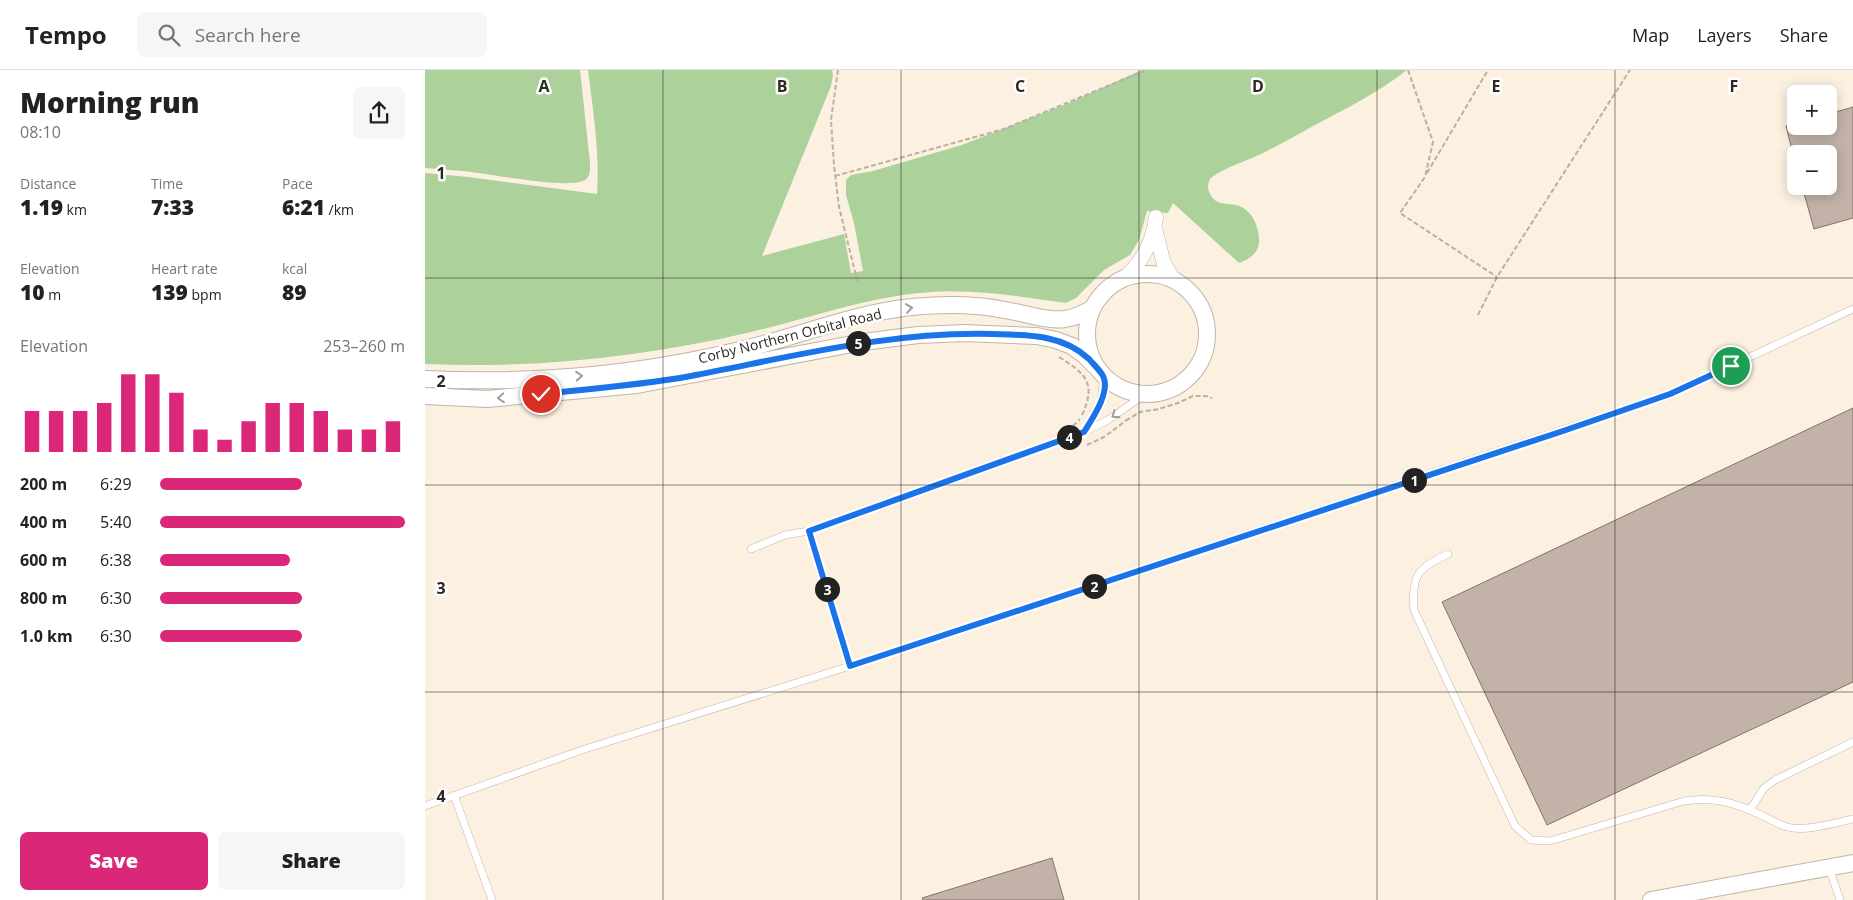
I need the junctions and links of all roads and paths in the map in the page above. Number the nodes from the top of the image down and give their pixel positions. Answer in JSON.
{"nodes":[{"id":1,"x":838,"y":70,"type":"edge"},
{"id":2,"x":1146,"y":70,"type":"edge"},
{"id":3,"x":1408,"y":70,"type":"edge"},
{"id":4,"x":1488,"y":70,"type":"edge"},
{"id":5,"x":1630,"y":70,"type":"edge"},
{"id":6,"x":835,"y":176,"type":"junction"},
{"id":7,"x":1425,"y":176,"type":"junction"},
{"id":8,"x":1497,"y":277,"type":"junction"},
{"id":9,"x":1123,"y":279,"type":"junction"},
{"id":10,"x":1175,"y":281,"type":"junction"},
{"id":11,"x":858,"y":284,"type":"dead end"},
{"id":12,"x":1093,"y":308,"type":"junction"},
{"id":13,"x":1853,"y":309,"type":"edge"},
{"id":14,"x":1478,"y":315,"type":"dead end"},
{"id":15,"x":1056,"y":355,"type":"dead end"},
{"id":16,"x":1100,"y":372,"type":"junction"},
{"id":17,"x":425,"y":378,"type":"edge"},
{"id":18,"x":1144,"y":395,"type":"junction"},
{"id":19,"x":425,"y":396,"type":"edge"},
{"id":20,"x":1212,"y":398,"type":"dead end"},
{"id":21,"x":1118,"y":413,"type":"junction"},
{"id":22,"x":1127,"y":420,"type":"junction"},
{"id":23,"x":1072,"y":426,"type":"dead end"},
{"id":24,"x":1084,"y":432,"type":"junction"},
{"id":25,"x":1087,"y":444,"type":"dead end"},
{"id":26,"x":809,"y":531,"type":"junction"},
{"id":27,"x":751,"y":549,"type":"dead end"},
{"id":28,"x":1448,"y":554,"type":"dead end"},
{"id":29,"x":850,"y":666,"type":"junction"},
{"id":30,"x":1853,"y":742,"type":"edge"},
{"id":31,"x":454,"y":796,"type":"junction"},
{"id":32,"x":425,"y":806,"type":"edge"},
{"id":33,"x":1750,"y":810,"type":"junction"},
{"id":34,"x":1853,"y":819,"type":"edge"},
{"id":35,"x":1853,"y":863,"type":"edge"},
{"id":36,"x":1829,"y":867,"type":"junction"},
{"id":37,"x":492,"y":900,"type":"edge"},
{"id":38,"x":1651,"y":900,"type":"edge"},
{"id":39,"x":1840,"y":900,"type":"edge"}],
"edges":[{"from":1,"to":6,"type":"path"},
{"from":2,"to":6,"type":"path"},
{"from":3,"to":7,"type":"path"},
{"from":4,"to":7,"type":"path"},
{"from":5,"to":8,"type":"path"},
{"from":6,"to":11,"type":"path"},
{"from":7,"to":8,"type":"path"},
{"from":8,"to":14,"type":"path"},
{"from":9,"to":10,"type":"street"},
{"from":9,"to":10,"type":"street"},
{"from":9,"to":12,"type":"street"},
{"from":10,"to":18,"type":"street"},
{"from":12,"to":16,"type":"street"},
{"from":17,"to":12,"type":"street","name":"Corby Northern Orbital Road","one_way":true},
{"from":13,"to":29,"type":"lane"},
{"from":15,"to":23,"type":"path"},
{"from":16,"to":18,"type":"street"},
{"from":16,"to":19,"type":"street","name":"Corby Northern Orbital Road","one_way":true},
{"from":16,"to":24,"type":"lane"},
{"from":18,"to":21,"type":"lane"},
{"from":20,"to":22,"type":"path"},
{"from":21,"to":22,"type":"path"},
{"from":21,"to":24,"type":"lane","one_way":true},
{"from":22,"to":25,"type":"path"},
{"from":24,"to":26,"type":"lane"},
{"from":26,"to":27,"type":"lane"},
{"from":26,"to":29,"type":"lane"},
{"from":28,"to":33,"type":"lane"},
{"from":29,"to":31,"type":"lane"},
{"from":30,"to":33,"type":"lane"},
{"from":31,"to":32,"type":"lane"},
{"from":31,"to":37,"type":"lane"},
{"from":33,"to":34,"type":"lane"},
{"from":35,"to":36,"type":"street"},
{"from":36,"to":38,"type":"street"},
{"from":36,"to":39,"type":"lane"}]}
